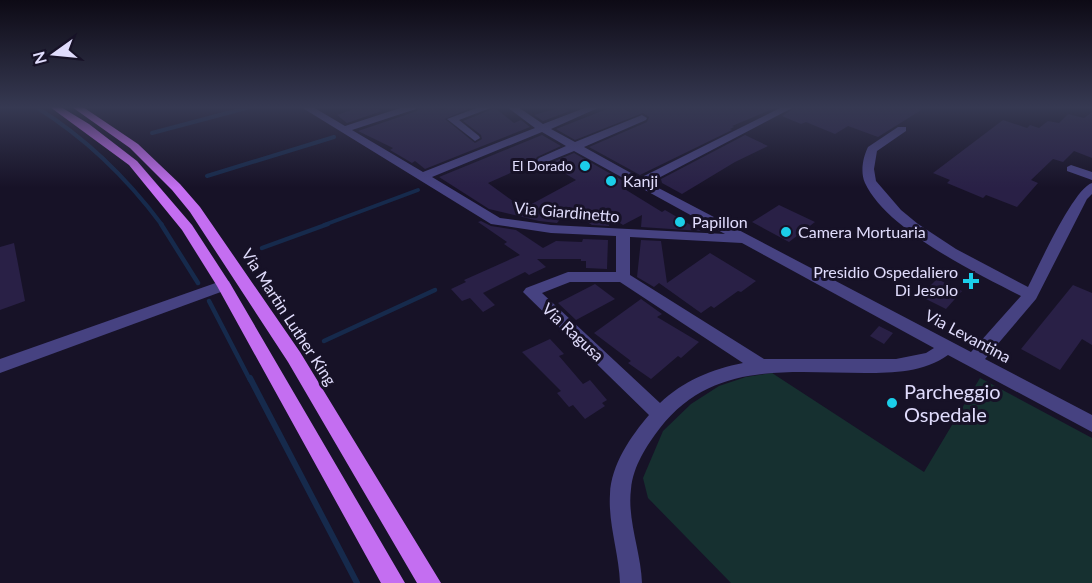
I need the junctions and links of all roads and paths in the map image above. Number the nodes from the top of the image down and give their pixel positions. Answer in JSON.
{"nodes":[{"id":1,"x":96,"y":134,"type":"edge"},
{"id":2,"x":117,"y":134,"type":"edge"},
{"id":3,"x":350,"y":134,"type":"edge"},
{"id":4,"x":470,"y":134,"type":"edge"},
{"id":5,"x":527,"y":134,"type":"edge"},
{"id":6,"x":553,"y":134,"type":"edge"},
{"id":7,"x":603,"y":134,"type":"edge"},
{"id":8,"x":736,"y":134,"type":"edge"},
{"id":9,"x":894,"y":134,"type":"edge"},
{"id":10,"x":475,"y":138,"type":"dead end"},
{"id":11,"x":574,"y":146,"type":"junction"},
{"id":12,"x":540,"y":164,"type":"dead end"},
{"id":13,"x":1071,"y":169,"type":"dead end"},
{"id":14,"x":1092,"y":176,"type":"edge"},
{"id":15,"x":422,"y":177,"type":"junction"},
{"id":16,"x":640,"y":183,"type":"junction"},
{"id":17,"x":1092,"y":187,"type":"edge"},
{"id":18,"x":623,"y":234,"type":"junction"},
{"id":19,"x":749,"y":240,"type":"junction"},
{"id":20,"x":623,"y":278,"type":"junction"},
{"id":21,"x":224,"y":285,"type":"junction"},
{"id":22,"x":1031,"y":295,"type":"junction"},
{"id":23,"x":949,"y":346,"type":"junction"},
{"id":24,"x":974,"y":360,"type":"junction"},
{"id":25,"x":0,"y":366,"type":"edge"},
{"id":26,"x":761,"y":366,"type":"junction"},
{"id":27,"x":659,"y":413,"type":"junction"},
{"id":28,"x":1092,"y":424,"type":"edge"},
{"id":29,"x":394,"y":583,"type":"edge"},
{"id":30,"x":430,"y":583,"type":"edge"},
{"id":31,"x":632,"y":583,"type":"edge"}],
"edges":[{"from":1,"to":21,"type":"main road"},
{"from":2,"to":30,"type":"main road","name":"Via Martin Luther King"},
{"from":3,"to":15,"type":"street","name":"Via Giardinetto"},
{"from":4,"to":10,"type":"street"},
{"from":5,"to":15,"type":"street"},
{"from":6,"to":11,"type":"street","name":"Via Levantina"},
{"from":7,"to":11,"type":"street"},
{"from":8,"to":16,"type":"street"},
{"from":9,"to":22,"type":"street"},
{"from":11,"to":12,"type":"street"},
{"from":11,"to":16,"type":"street","name":"Via Levantina"},
{"from":13,"to":14,"type":"street"},
{"from":15,"to":18,"type":"street","name":"Via Giardinetto"},
{"from":16,"to":19,"type":"street","name":"Via Levantina"},
{"from":17,"to":22,"type":"street"},
{"from":18,"to":19,"type":"street","name":"Via Giardinetto"},
{"from":18,"to":20,"type":"street"},
{"from":19,"to":23,"type":"street","name":"Via Levantina"},
{"from":20,"to":26,"type":"street"},
{"from":20,"to":27,"type":"street","name":"Via Ragusa"},
{"from":21,"to":25,"type":"street"},
{"from":21,"to":29,"type":"main road"},
{"from":22,"to":24,"type":"street"},
{"from":23,"to":24,"type":"street","name":"Via Levantina"},
{"from":23,"to":26,"type":"street"},
{"from":24,"to":28,"type":"street","name":"Via Levantina"},
{"from":26,"to":27,"type":"street"},
{"from":27,"to":31,"type":"street"}]}
